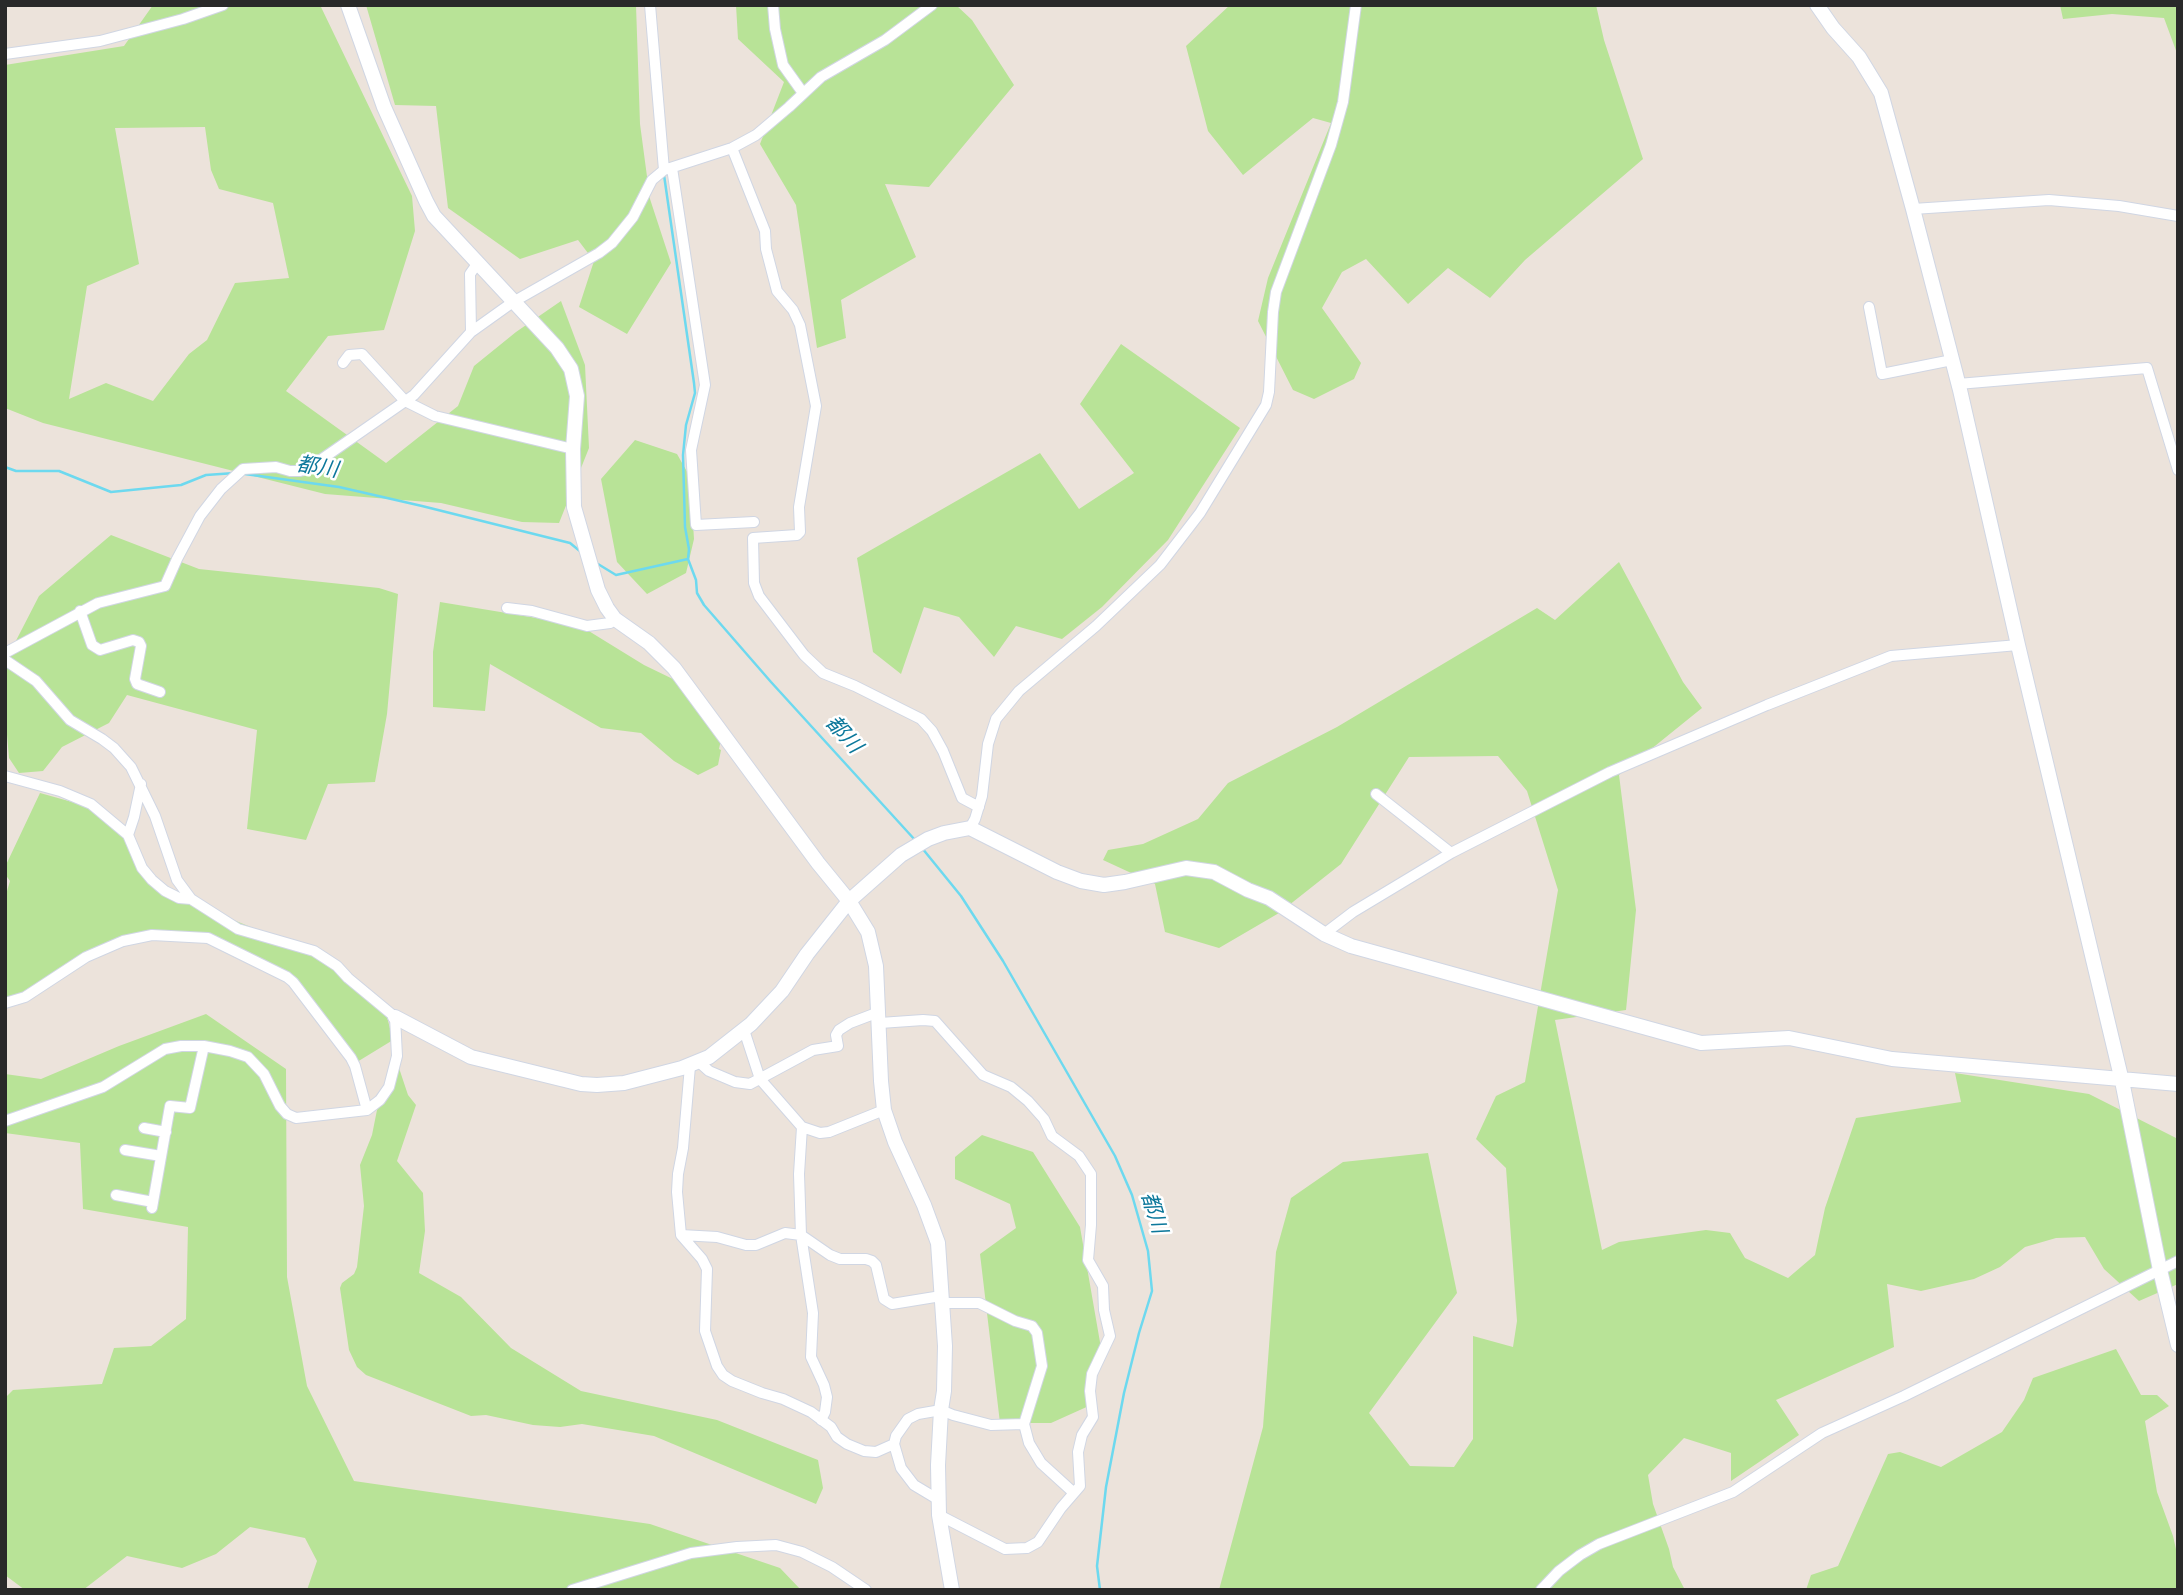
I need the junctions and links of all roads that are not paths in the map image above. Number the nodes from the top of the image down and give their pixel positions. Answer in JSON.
{"nodes":[{"id":1,"x":223,"y":5,"type":"edge"},
{"id":2,"x":348,"y":5,"type":"edge"},
{"id":3,"x":650,"y":5,"type":"edge"},
{"id":4,"x":774,"y":5,"type":"edge"},
{"id":5,"x":932,"y":5,"type":"edge"},
{"id":6,"x":1356,"y":5,"type":"edge"},
{"id":7,"x":1817,"y":5,"type":"edge"},
{"id":8,"x":5,"y":54,"type":"edge"},
{"id":9,"x":803,"y":93,"type":"junction"},
{"id":10,"x":732,"y":148,"type":"junction"},
{"id":11,"x":668,"y":169,"type":"junction"},
{"id":12,"x":1913,"y":209,"type":"junction"},
{"id":13,"x":2178,"y":216,"type":"edge"},
{"id":14,"x":477,"y":264,"type":"junction"},
{"id":15,"x":513,"y":302,"type":"junction"},
{"id":16,"x":1868,"y":307,"type":"dead end"},
{"id":17,"x":471,"y":332,"type":"junction"},
{"id":18,"x":1952,"y":360,"type":"junction"},
{"id":19,"x":343,"y":363,"type":"dead end"},
{"id":20,"x":1958,"y":384,"type":"junction"},
{"id":21,"x":405,"y":401,"type":"junction"},
{"id":22,"x":573,"y":449,"type":"junction"},
{"id":23,"x":2178,"y":470,"type":"edge"},
{"id":24,"x":754,"y":522,"type":"dead end"},
{"id":25,"x":507,"y":608,"type":"dead end"},
{"id":26,"x":80,"y":611,"type":"junction"},
{"id":27,"x":615,"y":619,"type":"junction"},
{"id":28,"x":2018,"y":645,"type":"junction"},
{"id":29,"x":5,"y":653,"type":"edge"},
{"id":30,"x":5,"y":660,"type":"edge"},
{"id":31,"x":160,"y":692,"type":"dead end"},
{"id":32,"x":5,"y":776,"type":"edge"},
{"id":33,"x":141,"y":784,"type":"junction"},
{"id":34,"x":1376,"y":794,"type":"dead end"},
{"id":35,"x":979,"y":807,"type":"junction"},
{"id":36,"x":970,"y":828,"type":"junction"},
{"id":37,"x":128,"y":835,"type":"junction"},
{"id":38,"x":1451,"y":853,"type":"junction"},
{"id":39,"x":191,"y":899,"type":"junction"},
{"id":40,"x":849,"y":901,"type":"junction"},
{"id":41,"x":1324,"y":934,"type":"junction"},
{"id":42,"x":5,"y":1003,"type":"edge"},
{"id":43,"x":395,"y":1017,"type":"junction"},
{"id":44,"x":879,"y":1017,"type":"junction"},
{"id":45,"x":744,"y":1030,"type":"junction"},
{"id":46,"x":204,"y":1046,"type":"junction"},
{"id":47,"x":694,"y":1064,"type":"junction"},
{"id":48,"x":760,"y":1079,"type":"junction"},
{"id":49,"x":2122,"y":1081,"type":"junction"},
{"id":50,"x":2178,"y":1084,"type":"edge"},
{"id":51,"x":884,"y":1110,"type":"junction"},
{"id":52,"x":367,"y":1111,"type":"junction"},
{"id":53,"x":5,"y":1121,"type":"edge"},
{"id":54,"x":802,"y":1127,"type":"junction"},
{"id":55,"x":144,"y":1128,"type":"dead end"},
{"id":56,"x":166,"y":1132,"type":"junction"},
{"id":57,"x":125,"y":1150,"type":"dead end"},
{"id":58,"x":161,"y":1156,"type":"junction"},
{"id":59,"x":116,"y":1195,"type":"dead end"},
{"id":60,"x":681,"y":1235,"type":"junction"},
{"id":61,"x":801,"y":1235,"type":"junction"},
{"id":62,"x":2178,"y":1261,"type":"edge"},
{"id":63,"x":2160,"y":1270,"type":"junction"},
{"id":64,"x":942,"y":1300,"type":"junction"},
{"id":65,"x":2178,"y":1345,"type":"edge"},
{"id":66,"x":941,"y":1410,"type":"junction"},
{"id":67,"x":821,"y":1420,"type":"junction"},
{"id":68,"x":1024,"y":1424,"type":"junction"},
{"id":69,"x":894,"y":1444,"type":"junction"},
{"id":70,"x":1074,"y":1493,"type":"junction"},
{"id":71,"x":939,"y":1500,"type":"junction"},
{"id":72,"x":939,"y":1515,"type":"junction"},
{"id":73,"x":572,"y":1590,"type":"edge"},
{"id":74,"x":866,"y":1590,"type":"edge"},
{"id":75,"x":952,"y":1590,"type":"edge"},
{"id":76,"x":1541,"y":1590,"type":"edge"}],
"edges":[{"from":1,"to":8,"type":"street"},
{"from":2,"to":14,"type":"street"},
{"from":3,"to":11,"type":"street"},
{"from":4,"to":9,"type":"street"},
{"from":5,"to":9,"type":"street"},
{"from":6,"to":35,"type":"street"},
{"from":7,"to":12,"type":"street"},
{"from":9,"to":10,"type":"street"},
{"from":10,"to":11,"type":"street"},
{"from":10,"to":35,"type":"street"},
{"from":11,"to":15,"type":"street"},
{"from":11,"to":24,"type":"street"},
{"from":12,"to":13,"type":"street"},
{"from":12,"to":18,"type":"street"},
{"from":14,"to":15,"type":"street"},
{"from":14,"to":17,"type":"street"},
{"from":15,"to":17,"type":"street"},
{"from":15,"to":22,"type":"street"},
{"from":16,"to":18,"type":"street"},
{"from":17,"to":21,"type":"street"},
{"from":18,"to":20,"type":"street"},
{"from":19,"to":21,"type":"street"},
{"from":20,"to":23,"type":"street"},
{"from":20,"to":28,"type":"street"},
{"from":21,"to":22,"type":"street"},
{"from":21,"to":26,"type":"street"},
{"from":22,"to":27,"type":"street"},
{"from":25,"to":27,"type":"street"},
{"from":26,"to":29,"type":"street"},
{"from":26,"to":31,"type":"street"},
{"from":27,"to":40,"type":"street"},
{"from":28,"to":38,"type":"street"},
{"from":28,"to":49,"type":"street"},
{"from":30,"to":33,"type":"street"},
{"from":32,"to":37,"type":"street"},
{"from":33,"to":37,"type":"street"},
{"from":33,"to":39,"type":"street"},
{"from":34,"to":38,"type":"street"},
{"from":35,"to":36,"type":"street"},
{"from":36,"to":40,"type":"street"},
{"from":36,"to":41,"type":"street"},
{"from":37,"to":39,"type":"street"},
{"from":38,"to":41,"type":"street"},
{"from":39,"to":43,"type":"street"},
{"from":40,"to":44,"type":"street"},
{"from":40,"to":45,"type":"street"},
{"from":41,"to":49,"type":"street"},
{"from":42,"to":52,"type":"street"},
{"from":43,"to":47,"type":"street"},
{"from":43,"to":52,"type":"street"},
{"from":44,"to":48,"type":"street"},
{"from":44,"to":51,"type":"street"},
{"from":44,"to":70,"type":"street"},
{"from":45,"to":47,"type":"street"},
{"from":45,"to":48,"type":"street"},
{"from":46,"to":52,"type":"street"},
{"from":46,"to":53,"type":"street"},
{"from":46,"to":56,"type":"street"},
{"from":47,"to":48,"type":"street"},
{"from":47,"to":60,"type":"street"},
{"from":48,"to":54,"type":"street"},
{"from":49,"to":50,"type":"street"},
{"from":49,"to":63,"type":"street"},
{"from":51,"to":54,"type":"street"},
{"from":51,"to":64,"type":"street"},
{"from":54,"to":61,"type":"street"},
{"from":55,"to":56,"type":"street"},
{"from":56,"to":58,"type":"street"},
{"from":57,"to":58,"type":"street"},
{"from":58,"to":59,"type":"street"},
{"from":60,"to":61,"type":"street"},
{"from":60,"to":67,"type":"street"},
{"from":61,"to":64,"type":"street"},
{"from":61,"to":67,"type":"street"},
{"from":62,"to":63,"type":"street"},
{"from":63,"to":65,"type":"street"},
{"from":63,"to":76,"type":"street"},
{"from":64,"to":66,"type":"street"},
{"from":64,"to":68,"type":"street"},
{"from":66,"to":68,"type":"street"},
{"from":66,"to":69,"type":"street"},
{"from":66,"to":71,"type":"street"},
{"from":67,"to":69,"type":"street"},
{"from":68,"to":70,"type":"street"},
{"from":69,"to":71,"type":"street"},
{"from":70,"to":72,"type":"street"},
{"from":71,"to":72,"type":"street"},
{"from":72,"to":75,"type":"street"},
{"from":73,"to":74,"type":"street"}]}
